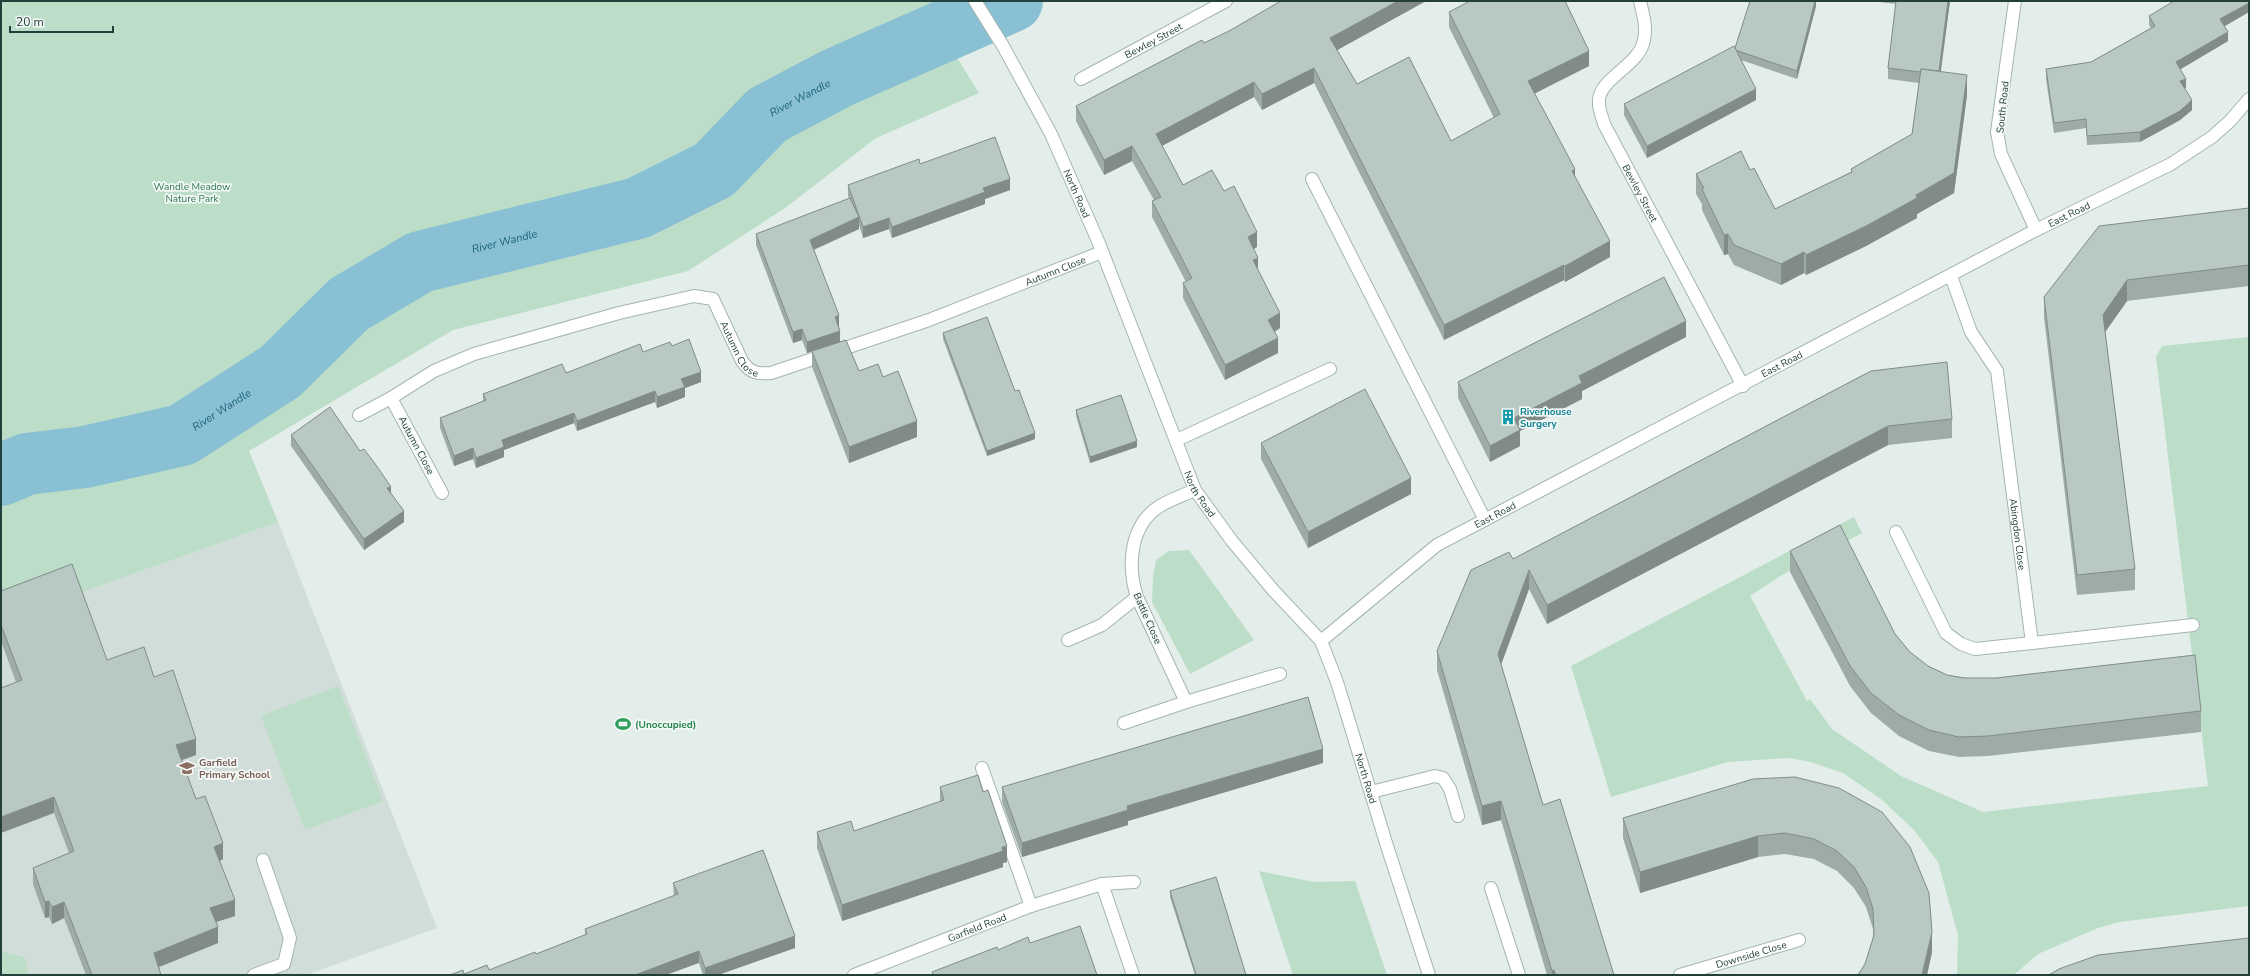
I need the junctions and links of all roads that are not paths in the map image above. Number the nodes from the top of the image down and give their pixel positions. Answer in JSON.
{"nodes":[{"id":1,"x":975,"y":1,"type":"edge"},
{"id":2,"x":1226,"y":1,"type":"edge"},
{"id":3,"x":1640,"y":1,"type":"edge"},
{"id":4,"x":2015,"y":1,"type":"edge"},
{"id":5,"x":1081,"y":79,"type":"dead end"},
{"id":6,"x":2249,"y":99,"type":"edge"},
{"id":7,"x":1312,"y":179,"type":"dead end"},
{"id":8,"x":2036,"y":230,"type":"junction"},
{"id":9,"x":1102,"y":252,"type":"junction"},
{"id":10,"x":1951,"y":276,"type":"junction"},
{"id":11,"x":1330,"y":369,"type":"dead end"},
{"id":12,"x":1743,"y":386,"type":"junction"},
{"id":13,"x":391,"y":398,"type":"junction"},
{"id":14,"x":359,"y":415,"type":"dead end"},
{"id":15,"x":1177,"y":440,"type":"junction"},
{"id":16,"x":1195,"y":490,"type":"junction"},
{"id":17,"x":442,"y":492,"type":"dead end"},
{"id":18,"x":1485,"y":520,"type":"junction"},
{"id":19,"x":1896,"y":532,"type":"dead end"},
{"id":20,"x":1138,"y":598,"type":"junction"},
{"id":21,"x":2193,"y":625,"type":"dead end"},
{"id":22,"x":1068,"y":640,"type":"dead end"},
{"id":23,"x":1321,"y":641,"type":"junction"},
{"id":24,"x":2032,"y":643,"type":"junction"},
{"id":25,"x":1280,"y":674,"type":"dead end"},
{"id":26,"x":1186,"y":702,"type":"junction"},
{"id":27,"x":1124,"y":723,"type":"dead end"},
{"id":28,"x":982,"y":768,"type":"dead end"},
{"id":29,"x":1371,"y":792,"type":"junction"},
{"id":30,"x":1458,"y":816,"type":"dead end"},
{"id":31,"x":263,"y":860,"type":"dead end"},
{"id":32,"x":1134,"y":882,"type":"dead end"},
{"id":33,"x":1102,"y":884,"type":"junction"},
{"id":34,"x":1491,"y":888,"type":"dead end"},
{"id":35,"x":1031,"y":906,"type":"junction"},
{"id":36,"x":1800,"y":940,"type":"dead end"},
{"id":37,"x":876,"y":971,"type":"edge"},
{"id":38,"x":254,"y":975,"type":"edge"},
{"id":39,"x":854,"y":975,"type":"edge"},
{"id":40,"x":1134,"y":975,"type":"edge"},
{"id":41,"x":1428,"y":975,"type":"edge"},
{"id":42,"x":1519,"y":975,"type":"edge"},
{"id":43,"x":1680,"y":975,"type":"edge"}],
"edges":[{"from":1,"to":9,"type":"street","name":"North Road"},
{"from":2,"to":5,"type":"street","name":"Bewley Street"},
{"from":3,"to":12,"type":"street","name":"Bewley Street"},
{"from":4,"to":8,"type":"street","name":"South Road"},
{"from":6,"to":8,"type":"street","name":"East Road"},
{"from":7,"to":18,"type":"street"},
{"from":8,"to":10,"type":"street","name":"East Road"},
{"from":9,"to":13,"type":"street","name":"Autumn Close"},
{"from":9,"to":15,"type":"street","name":"North Road"},
{"from":10,"to":12,"type":"street","name":"East Road"},
{"from":10,"to":24,"type":"street","name":"Abingdon Close"},
{"from":11,"to":15,"type":"street"},
{"from":12,"to":18,"type":"street","name":"East Road"},
{"from":13,"to":14,"type":"street","name":"Autumn Close"},
{"from":13,"to":17,"type":"street","name":"Autumn Close"},
{"from":15,"to":16,"type":"street","name":"North Road"},
{"from":16,"to":20,"type":"street","name":"Battle Close"},
{"from":16,"to":23,"type":"street","name":"North Road"},
{"from":18,"to":23,"type":"street","name":"East Road"},
{"from":19,"to":24,"type":"street"},
{"from":20,"to":22,"type":"street"},
{"from":20,"to":26,"type":"street","name":"Battle Close"},
{"from":21,"to":24,"type":"street"},
{"from":23,"to":29,"type":"street","name":"North Road"},
{"from":25,"to":26,"type":"street"},
{"from":26,"to":27,"type":"street"},
{"from":28,"to":35,"type":"street"},
{"from":29,"to":30,"type":"street"},
{"from":29,"to":41,"type":"street","name":"North Road"},
{"from":31,"to":38,"type":"street"},
{"from":32,"to":33,"type":"street","name":"Garfield Road"},
{"from":33,"to":35,"type":"street","name":"Garfield Road"},
{"from":33,"to":40,"type":"street"},
{"from":34,"to":42,"type":"street"},
{"from":35,"to":37,"type":"street","name":"Garfield Road"},
{"from":36,"to":43,"type":"street","name":"Downside Close"},
{"from":37,"to":39,"type":"street","name":"Garfield Road"}]}
